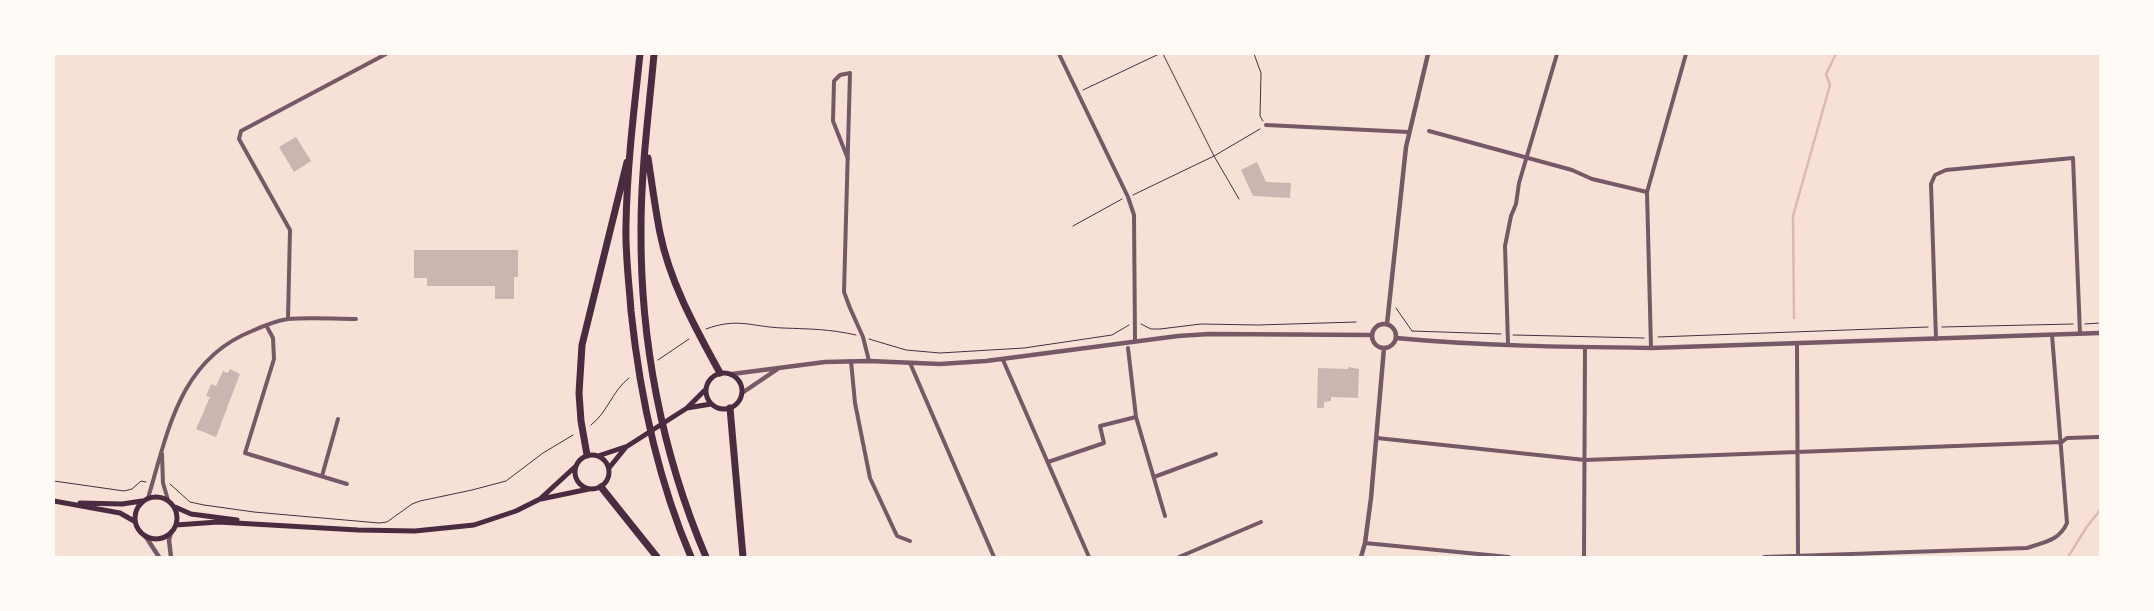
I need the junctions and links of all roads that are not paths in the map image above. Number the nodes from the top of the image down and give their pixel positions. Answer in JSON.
{"nodes":[{"id":1,"x":386,"y":54,"type":"edge"},
{"id":2,"x":640,"y":54,"type":"edge"},
{"id":3,"x":654,"y":54,"type":"edge"},
{"id":4,"x":1059,"y":54,"type":"edge"},
{"id":5,"x":1428,"y":54,"type":"edge"},
{"id":6,"x":1557,"y":54,"type":"edge"},
{"id":7,"x":1686,"y":54,"type":"edge"},
{"id":8,"x":1266,"y":125,"type":"road end"},
{"id":9,"x":1428,"y":131,"type":"dead end"},
{"id":10,"x":1408,"y":132,"type":"junction"},
{"id":11,"x":632,"y":141,"type":"junction"},
{"id":12,"x":646,"y":142,"type":"junction"},
{"id":13,"x":848,"y":159,"type":"junction"},
{"id":14,"x":1528,"y":159,"type":"junction"},
{"id":15,"x":1647,"y":192,"type":"junction"},
{"id":16,"x":288,"y":319,"type":"junction"},
{"id":17,"x":356,"y":319,"type":"dead end"},
{"id":18,"x":1387,"y":324,"type":"junction"},
{"id":19,"x":266,"y":325,"type":"junction"},
{"id":20,"x":2100,"y":333,"type":"edge"},
{"id":21,"x":2080,"y":334,"type":"junction"},
{"id":22,"x":1372,"y":335,"type":"junction"},
{"id":23,"x":2052,"y":335,"type":"junction"},
{"id":24,"x":1396,"y":338,"type":"junction"},
{"id":25,"x":1936,"y":339,"type":"junction"},
{"id":26,"x":1135,"y":340,"type":"junction"},
{"id":27,"x":1797,"y":343,"type":"junction"},
{"id":28,"x":1508,"y":344,"type":"junction"},
{"id":29,"x":1585,"y":347,"type":"junction"},
{"id":30,"x":1128,"y":348,"type":"dead end"},
{"id":31,"x":1384,"y":348,"type":"junction"},
{"id":32,"x":1651,"y":348,"type":"junction"},
{"id":33,"x":1003,"y":360,"type":"junction"},
{"id":34,"x":851,"y":361,"type":"junction"},
{"id":35,"x":869,"y":361,"type":"junction"},
{"id":36,"x":910,"y":363,"type":"junction"},
{"id":37,"x":780,"y":368,"type":"junction"},
{"id":38,"x":720,"y":373,"type":"junction"},
{"id":39,"x":732,"y":374,"type":"junction"},
{"id":40,"x":705,"y":390,"type":"junction"},
{"id":41,"x":742,"y":393,"type":"junction"},
{"id":42,"x":711,"y":404,"type":"junction"},
{"id":43,"x":687,"y":408,"type":"junction"},
{"id":44,"x":730,"y":408,"type":"junction"},
{"id":45,"x":1136,"y":417,"type":"junction"},
{"id":46,"x":338,"y":419,"type":"dead end"},
{"id":47,"x":2099,"y":436,"type":"dead end"},
{"id":48,"x":1377,"y":438,"type":"junction"},
{"id":49,"x":2062,"y":442,"type":"junction"},
{"id":50,"x":628,"y":445,"type":"junction"},
{"id":51,"x":162,"y":452,"type":"junction"},
{"id":52,"x":1798,"y":453,"type":"junction"},
{"id":53,"x":1216,"y":454,"type":"dead end"},
{"id":54,"x":587,"y":455,"type":"junction"},
{"id":55,"x":598,"y":456,"type":"junction"},
{"id":56,"x":1585,"y":460,"type":"junction"},
{"id":57,"x":1048,"y":462,"type":"junction"},
{"id":58,"x":576,"y":466,"type":"junction"},
{"id":59,"x":609,"y":468,"type":"junction"},
{"id":60,"x":322,"y":476,"type":"junction"},
{"id":61,"x":1154,"y":477,"type":"junction"},
{"id":62,"x":347,"y":484,"type":"dead end"},
{"id":63,"x":601,"y":487,"type":"junction"},
{"id":64,"x":589,"y":489,"type":"junction"},
{"id":65,"x":146,"y":499,"type":"junction"},
{"id":66,"x":168,"y":500,"type":"junction"},
{"id":67,"x":540,"y":500,"type":"junction"},
{"id":68,"x":54,"y":501,"type":"edge"},
{"id":69,"x":68,"y":503,"type":"junction"},
{"id":70,"x":172,"y":504,"type":"junction"},
{"id":71,"x":1165,"y":516,"type":"dead end"},
{"id":72,"x":134,"y":521,"type":"junction"},
{"id":73,"x":1261,"y":522,"type":"dead end"},
{"id":74,"x":176,"y":525,"type":"junction"},
{"id":75,"x":297,"y":526,"type":"junction"},
{"id":76,"x":171,"y":532,"type":"junction"},
{"id":77,"x":146,"y":537,"type":"junction"},
{"id":78,"x":910,"y":541,"type":"dead end"},
{"id":79,"x":1365,"y":543,"type":"junction"},
{"id":80,"x":1895,"y":555,"type":"edge"},
{"id":81,"x":159,"y":557,"type":"edge"},
{"id":82,"x":171,"y":557,"type":"edge"},
{"id":83,"x":657,"y":557,"type":"edge"},
{"id":84,"x":691,"y":557,"type":"edge"},
{"id":85,"x":706,"y":557,"type":"edge"},
{"id":86,"x":743,"y":557,"type":"edge"},
{"id":87,"x":994,"y":557,"type":"edge"},
{"id":88,"x":1089,"y":557,"type":"edge"},
{"id":89,"x":1179,"y":557,"type":"edge"},
{"id":90,"x":1361,"y":557,"type":"edge"},
{"id":91,"x":1509,"y":557,"type":"edge"},
{"id":92,"x":1584,"y":557,"type":"edge"},
{"id":93,"x":1764,"y":557,"type":"edge"},
{"id":94,"x":1798,"y":557,"type":"edge"}],
"edges":[{"from":1,"to":16,"type":"street"},
{"from":2,"to":11,"type":"highway"},
{"from":3,"to":12,"type":"highway"},
{"from":4,"to":26,"type":"street"},
{"from":5,"to":10,"type":"street"},
{"from":6,"to":14,"type":"street"},
{"from":7,"to":15,"type":"street"},
{"from":8,"to":10,"type":"street"},
{"from":9,"to":14,"type":"street"},
{"from":10,"to":18,"type":"street"},
{"from":11,"to":54,"type":"highway"},
{"from":11,"to":84,"type":"highway"},
{"from":12,"to":38,"type":"highway"},
{"from":12,"to":85,"type":"highway"},
{"from":13,"to":13,"type":"street"},
{"from":13,"to":35,"type":"street"},
{"from":14,"to":15,"type":"street"},
{"from":14,"to":28,"type":"street"},
{"from":15,"to":32,"type":"street"},
{"from":16,"to":17,"type":"street"},
{"from":16,"to":19,"type":"street"},
{"from":18,"to":22,"type":"street"},
{"from":18,"to":24,"type":"street"},
{"from":19,"to":51,"type":"street"},
{"from":19,"to":60,"type":"street"},
{"from":20,"to":21,"type":"street"},
{"from":21,"to":23,"type":"street"},
{"from":21,"to":25,"type":"street"},
{"from":22,"to":26,"type":"street"},
{"from":22,"to":31,"type":"street"},
{"from":23,"to":25,"type":"street"},
{"from":23,"to":49,"type":"street"},
{"from":24,"to":28,"type":"street"},
{"from":24,"to":31,"type":"street"},
{"from":25,"to":27,"type":"street"},
{"from":26,"to":33,"type":"street"},
{"from":27,"to":32,"type":"street"},
{"from":27,"to":52,"type":"street"},
{"from":28,"to":29,"type":"street"},
{"from":29,"to":32,"type":"street"},
{"from":29,"to":56,"type":"street"},
{"from":30,"to":45,"type":"street"},
{"from":31,"to":48,"type":"street"},
{"from":33,"to":36,"type":"street"},
{"from":33,"to":57,"type":"street"},
{"from":34,"to":35,"type":"street"},
{"from":34,"to":37,"type":"street"},
{"from":34,"to":78,"type":"street"},
{"from":35,"to":36,"type":"street"},
{"from":36,"to":87,"type":"street"},
{"from":37,"to":39,"type":"street"},
{"from":37,"to":41,"type":"street"},
{"from":38,"to":39,"type":"main road"},
{"from":38,"to":40,"type":"main road"},
{"from":39,"to":41,"type":"main road"},
{"from":40,"to":42,"type":"main road"},
{"from":40,"to":43,"type":"main road"},
{"from":41,"to":44,"type":"main road"},
{"from":42,"to":43,"type":"main road"},
{"from":42,"to":44,"type":"main road"},
{"from":43,"to":50,"type":"main road"},
{"from":44,"to":86,"type":"highway"},
{"from":45,"to":57,"type":"street"},
{"from":45,"to":61,"type":"street"},
{"from":46,"to":60,"type":"street"},
{"from":47,"to":49,"type":"street"},
{"from":48,"to":56,"type":"street"},
{"from":48,"to":79,"type":"street"},
{"from":49,"to":52,"type":"street"},
{"from":49,"to":80,"type":"street"},
{"from":50,"to":55,"type":"main road"},
{"from":50,"to":59,"type":"main road"},
{"from":51,"to":65,"type":"street"},
{"from":51,"to":66,"type":"street"},
{"from":52,"to":56,"type":"street"},
{"from":52,"to":94,"type":"street"},
{"from":53,"to":61,"type":"street"},
{"from":54,"to":55,"type":"main road"},
{"from":54,"to":58,"type":"main road"},
{"from":55,"to":59,"type":"main road"},
{"from":56,"to":92,"type":"street"},
{"from":57,"to":88,"type":"street"},
{"from":58,"to":64,"type":"main road"},
{"from":58,"to":67,"type":"main road"},
{"from":59,"to":63,"type":"main road"},
{"from":60,"to":62,"type":"street"},
{"from":61,"to":71,"type":"street"},
{"from":63,"to":64,"type":"main road"},
{"from":63,"to":83,"type":"highway"},
{"from":64,"to":67,"type":"main road"},
{"from":65,"to":66,"type":"main road"},
{"from":65,"to":69,"type":"main road"},
{"from":65,"to":72,"type":"main road"},
{"from":66,"to":70,"type":"main road"},
{"from":67,"to":75,"type":"main road"},
{"from":68,"to":69,"type":"main road"},
{"from":69,"to":72,"type":"main road"},
{"from":70,"to":74,"type":"main road"},
{"from":70,"to":75,"type":"main road"},
{"from":72,"to":77,"type":"main road"},
{"from":73,"to":89,"type":"street"},
{"from":74,"to":75,"type":"main road"},
{"from":74,"to":76,"type":"main road"},
{"from":76,"to":77,"type":"main road"},
{"from":76,"to":82,"type":"street"},
{"from":77,"to":81,"type":"street"},
{"from":79,"to":90,"type":"street"},
{"from":79,"to":91,"type":"street"},
{"from":80,"to":94,"type":"street"},
{"from":93,"to":94,"type":"street"}]}
